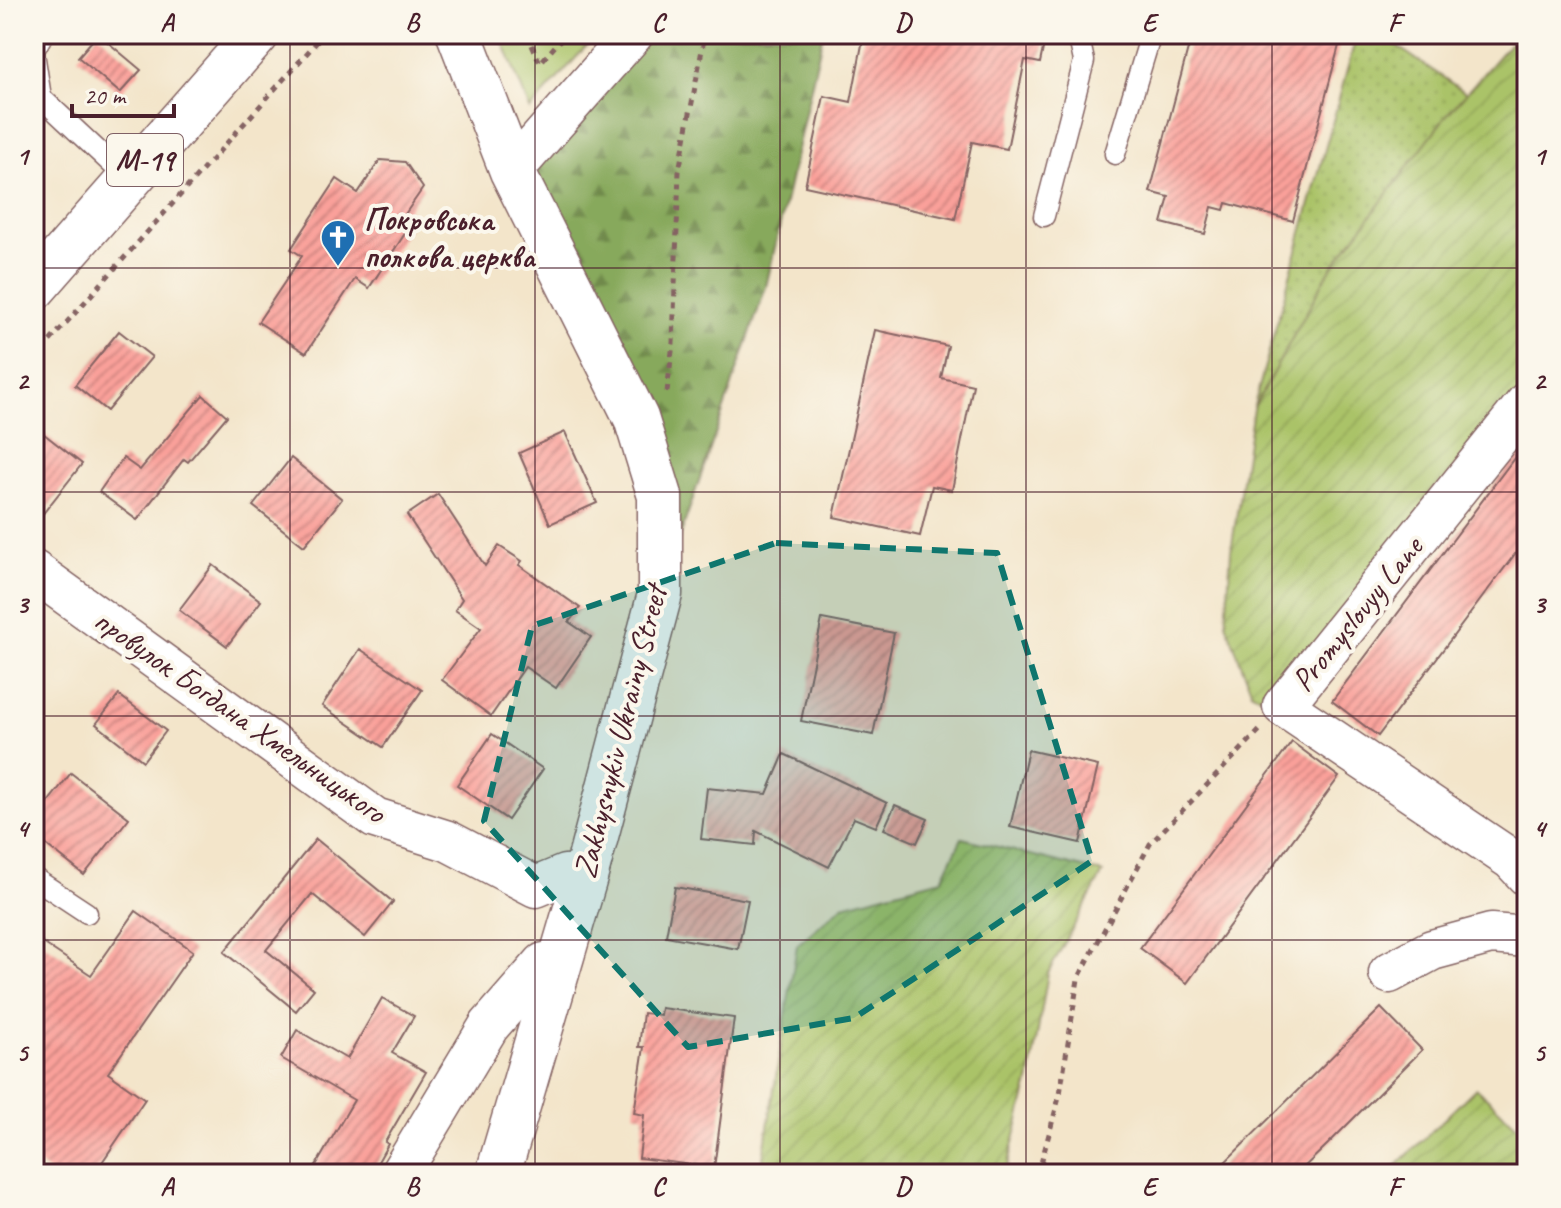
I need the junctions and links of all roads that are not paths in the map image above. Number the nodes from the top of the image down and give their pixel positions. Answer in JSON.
{"nodes":[{"id":1,"x":43,"y":34,"type":"edge"},
{"id":2,"x":257,"y":34,"type":"edge"},
{"id":3,"x":459,"y":34,"type":"edge"},
{"id":4,"x":633,"y":34,"type":"edge"},
{"id":5,"x":1078,"y":34,"type":"edge"},
{"id":6,"x":1151,"y":34,"type":"edge"},
{"id":7,"x":34,"y":51,"type":"edge"},
{"id":8,"x":37,"y":94,"type":"edge"},
{"id":9,"x":1115,"y":154,"type":"dead end"},
{"id":10,"x":512,"y":171,"type":"junction"},
{"id":11,"x":128,"y":179,"type":"junction"},
{"id":12,"x":1044,"y":216,"type":"dead end"},
{"id":13,"x":34,"y":288,"type":"edge"},
{"id":14,"x":1527,"y":402,"type":"edge"},
{"id":15,"x":34,"y":571,"type":"edge"},
{"id":16,"x":586,"y":874,"type":"junction"},
{"id":17,"x":1527,"y":876,"type":"edge"},
{"id":18,"x":34,"y":878,"type":"edge"},
{"id":19,"x":87,"y":913,"type":"dead end"},
{"id":20,"x":1527,"y":937,"type":"edge"},
{"id":21,"x":560,"y":961,"type":"junction"},
{"id":22,"x":1389,"y":973,"type":"dead end"},
{"id":23,"x":400,"y":1174,"type":"edge"},
{"id":24,"x":498,"y":1174,"type":"edge"}],
"edges":[{"from":1,"to":7,"type":"lane"},
{"from":2,"to":11,"type":"main road","number":"М-19"},
{"from":3,"to":10,"type":"main road","name":"Zakhysnykiv Ukrainy Street"},
{"from":4,"to":10,"type":"street"},
{"from":5,"to":12,"type":"lane"},
{"from":6,"to":9,"type":"lane"},
{"from":7,"to":8,"type":"lane"},
{"from":8,"to":11,"type":"lane"},
{"from":10,"to":16,"type":"main road","name":"Zakhysnykiv Ukrainy Street"},
{"from":11,"to":13,"type":"main road","number":"М-19"},
{"from":14,"to":17,"type":"street","name":"Promyslovyy Lane"},
{"from":15,"to":16,"type":"street","name":"провулок Богдана Хмельницького"},
{"from":16,"to":21,"type":"main road","name":"Zakhysnykiv Ukrainy Street"},
{"from":18,"to":19,"type":"lane"},
{"from":20,"to":22,"type":"street"},
{"from":21,"to":23,"type":"street"},
{"from":21,"to":24,"type":"main road","name":"Zakhysnykiv Ukrainy Street"}]}
